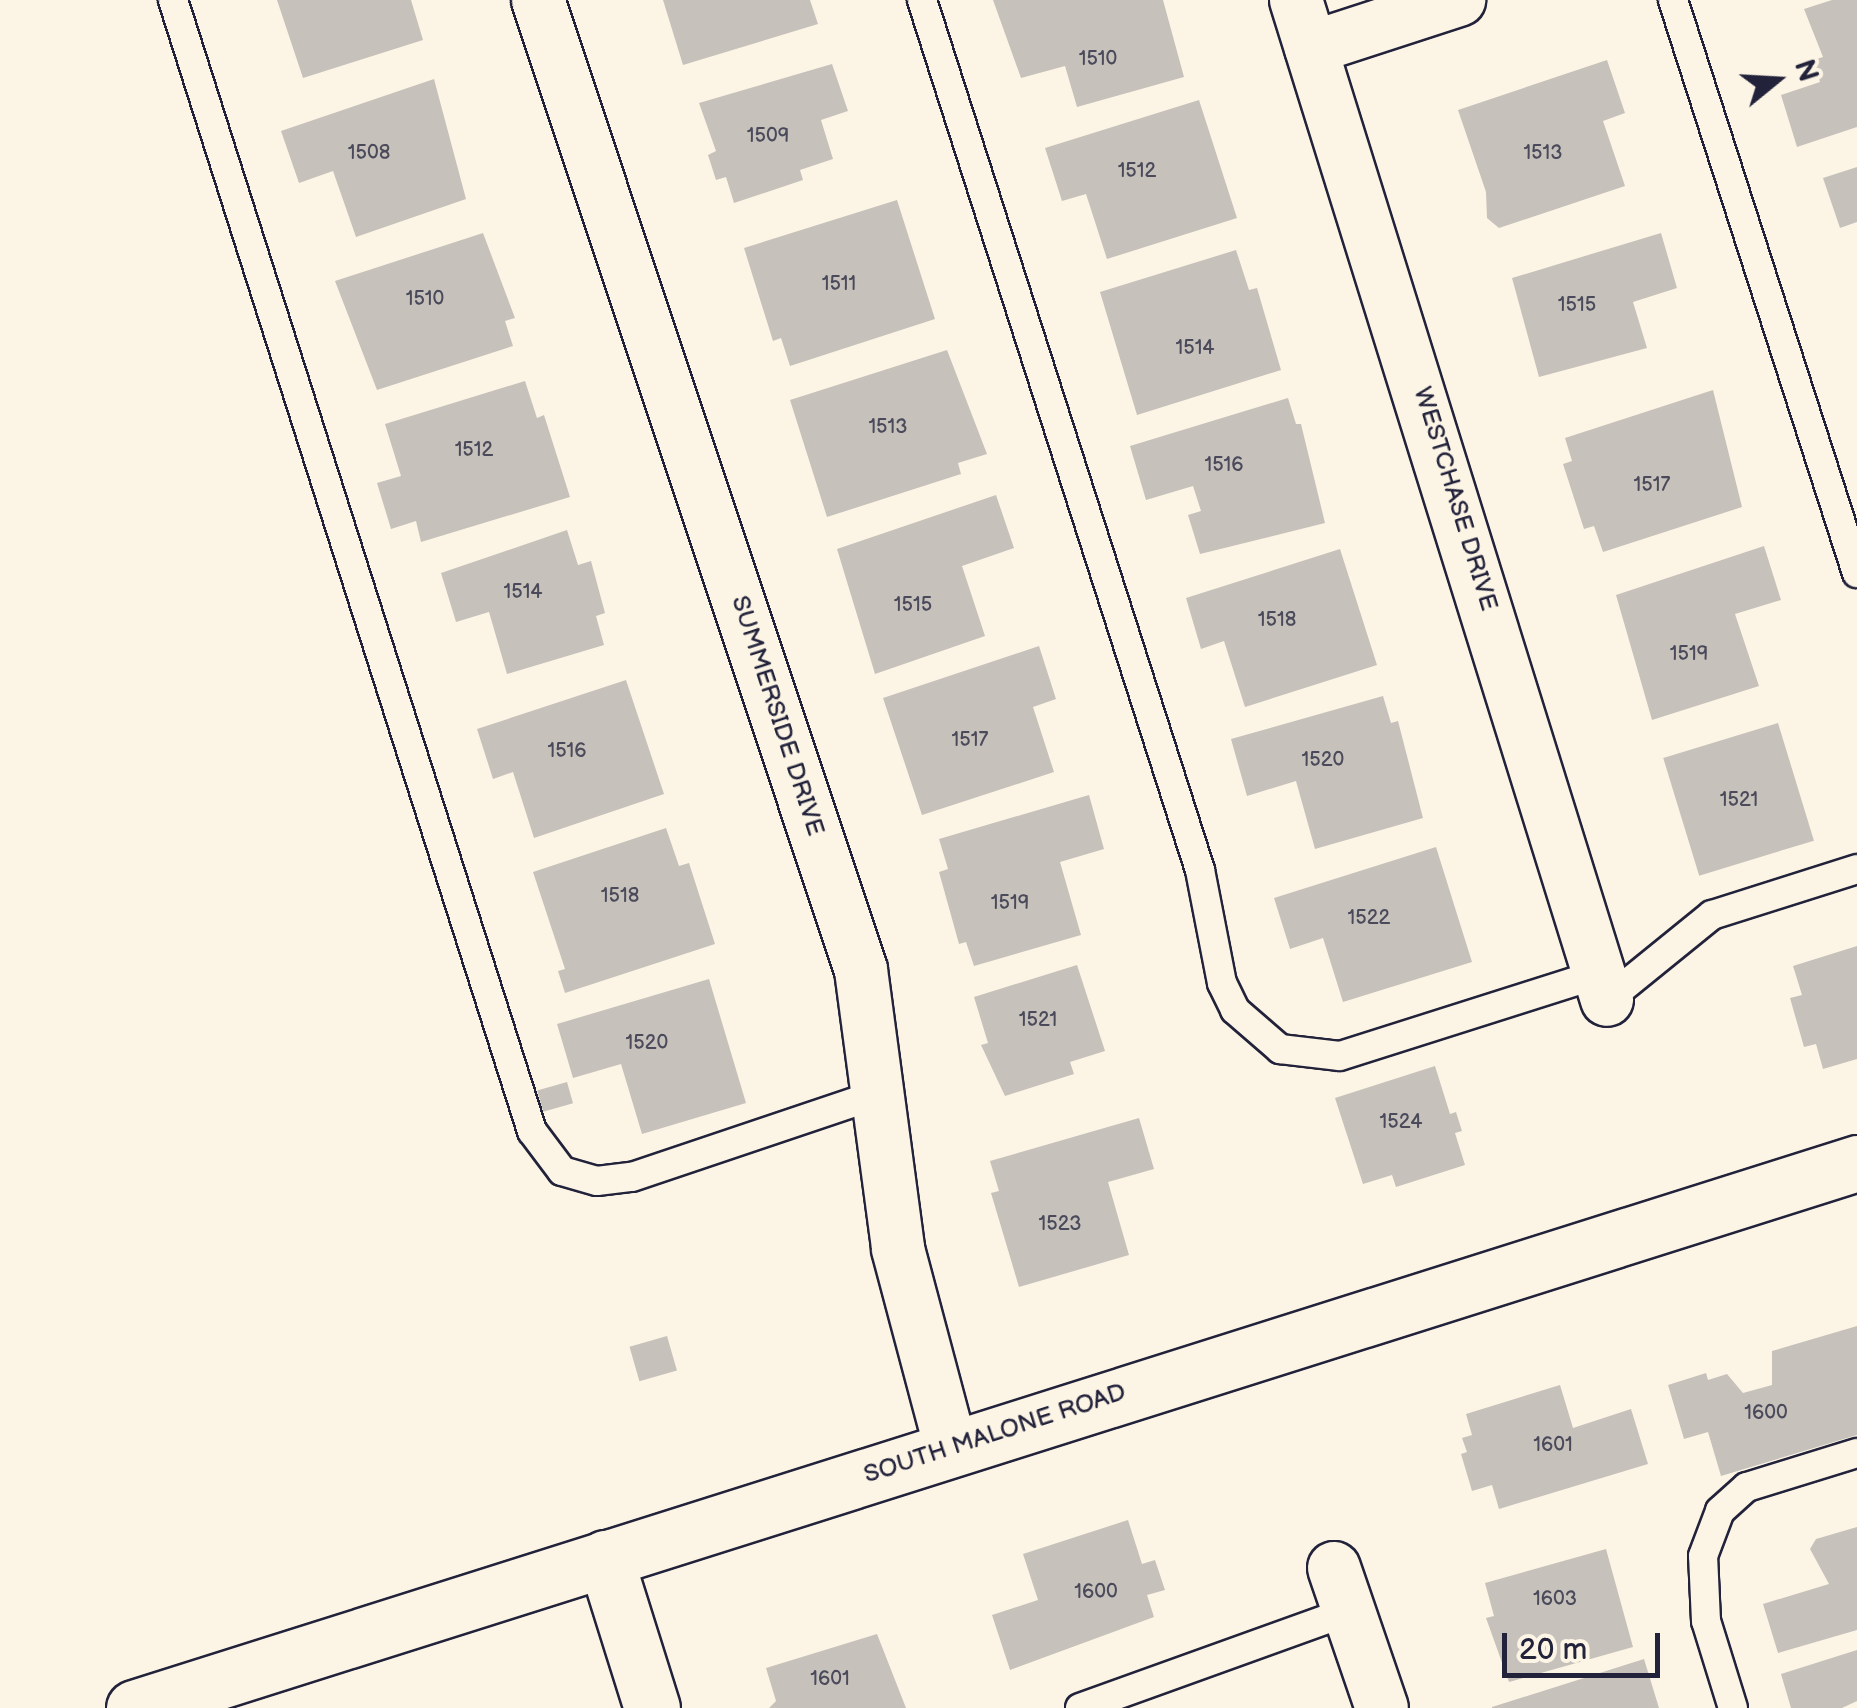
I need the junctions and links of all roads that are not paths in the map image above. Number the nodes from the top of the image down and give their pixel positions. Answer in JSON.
{"nodes":[{"id":1,"x":173,"y":0,"type":"edge"},
{"id":2,"x":538,"y":0,"type":"edge"},
{"id":3,"x":922,"y":0,"type":"edge"},
{"id":4,"x":1460,"y":0,"type":"edge"},
{"id":5,"x":1673,"y":0,"type":"edge"},
{"id":6,"x":1304,"y":24,"type":"edge"},
{"id":7,"x":1857,"y":573,"type":"edge"},
{"id":8,"x":1857,"y":869,"type":"edge"},
{"id":9,"x":1603,"y":987,"type":"junction"},
{"id":10,"x":878,"y":1094,"type":"junction"},
{"id":11,"x":1857,"y":1163,"type":"edge"},
{"id":12,"x":951,"y":1448,"type":"junction"},
{"id":13,"x":1857,"y":1454,"type":"edge"},
{"id":14,"x":605,"y":1558,"type":"junction"},
{"id":15,"x":1342,"y":1589,"type":"joint"},
{"id":16,"x":134,"y":1708,"type":"edge"},
{"id":17,"x":652,"y":1708,"type":"edge"},
{"id":18,"x":1080,"y":1708,"type":"edge"},
{"id":19,"x":1382,"y":1708,"type":"edge"},
{"id":20,"x":1733,"y":1708,"type":"edge"}],
"edges":[{"from":1,"to":10,"type":"lane"},
{"from":2,"to":10,"type":"street","name":"SUMMERSIDE DRIVE"},
{"from":3,"to":9,"type":"lane"},
{"from":4,"to":6,"type":"street"},
{"from":5,"to":7,"type":"lane"},
{"from":6,"to":9,"type":"street","name":"WESTCHASE DRIVE"},
{"from":8,"to":9,"type":"lane"},
{"from":10,"to":12,"type":"street","name":"SUMMERSIDE DRIVE"},
{"from":11,"to":12,"type":"street","name":"SOUTH MALONE ROAD"},
{"from":12,"to":14,"type":"street","name":"SOUTH MALONE ROAD"},
{"from":13,"to":20,"type":"lane"},
{"from":14,"to":16,"type":"street","name":"SOUTH MALONE ROAD"},
{"from":14,"to":17,"type":"street"},
{"from":15,"to":18,"type":"lane"},
{"from":15,"to":19,"type":"street"}]}
